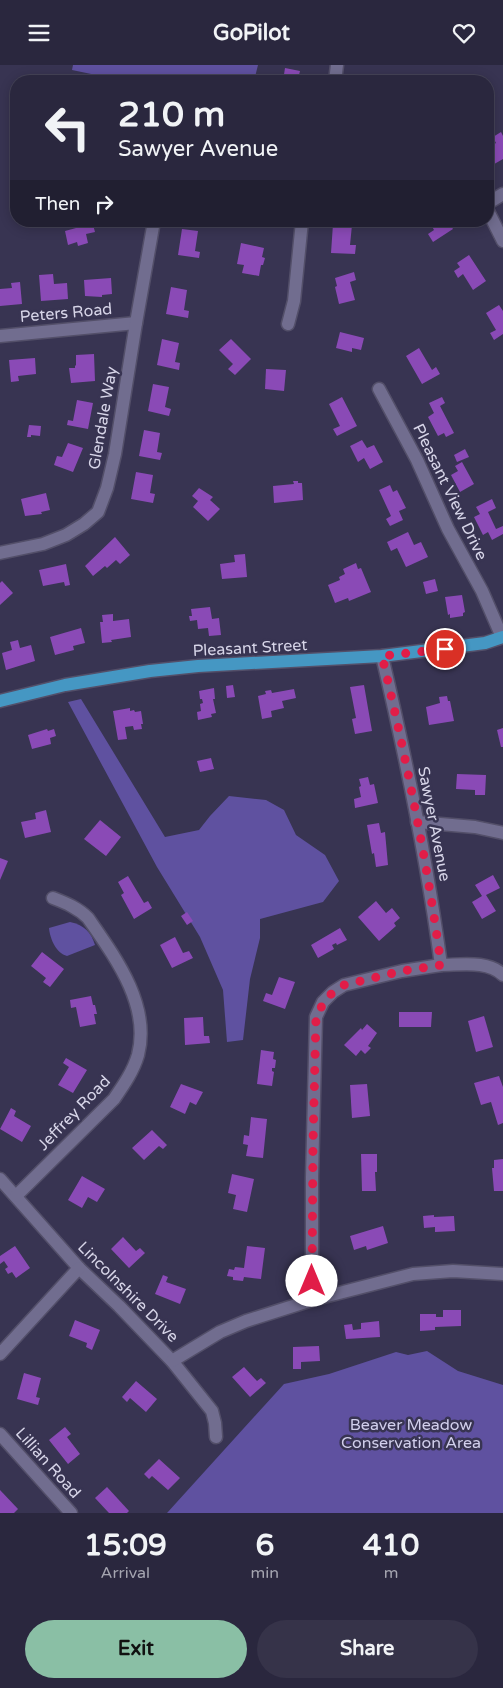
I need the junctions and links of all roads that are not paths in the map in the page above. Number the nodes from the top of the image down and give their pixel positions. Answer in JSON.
{"nodes":[{"id":1,"x":494,"y":223,"type":"edge"},
{"id":2,"x":153,"y":227,"type":"edge"},
{"id":3,"x":301,"y":227,"type":"edge"},
{"id":4,"x":503,"y":241,"type":"edge"},
{"id":5,"x":136,"y":323,"type":"junction"},
{"id":6,"x":288,"y":324,"type":"dead end"},
{"id":7,"x":0,"y":336,"type":"edge"},
{"id":8,"x":379,"y":389,"type":"dead end"},
{"id":9,"x":0,"y":553,"type":"edge"},
{"id":10,"x":502,"y":637,"type":"edge"},
{"id":11,"x":382,"y":656,"type":"junction"},
{"id":12,"x":0,"y":701,"type":"edge"},
{"id":13,"x":417,"y":822,"type":"junction"},
{"id":14,"x":503,"y":833,"type":"edge"},
{"id":15,"x":53,"y":898,"type":"dead end"},
{"id":16,"x":441,"y":965,"type":"junction"},
{"id":17,"x":503,"y":975,"type":"edge"},
{"id":18,"x":0,"y":1179,"type":"edge"},
{"id":19,"x":16,"y":1196,"type":"junction"},
{"id":20,"x":79,"y":1267,"type":"junction"},
{"id":21,"x":503,"y":1274,"type":"edge"},
{"id":22,"x":312,"y":1300,"type":"junction"},
{"id":23,"x":0,"y":1354,"type":"edge"},
{"id":24,"x":172,"y":1361,"type":"junction"},
{"id":25,"x":0,"y":1434,"type":"edge"},
{"id":26,"x":216,"y":1437,"type":"dead end"},
{"id":27,"x":71,"y":1513,"type":"edge"}],
"edges":[{"from":1,"to":4,"type":"street"},
{"from":2,"to":5,"type":"street","name":"Glendale Way"},
{"from":3,"to":6,"type":"street"},
{"from":5,"to":7,"type":"street","name":"Peters Road"},
{"from":5,"to":9,"type":"street","name":"Glendale Way"},
{"from":8,"to":10,"type":"street","name":"Pleasant View Drive"},
{"from":10,"to":11,"type":"main road","name":"Pleasant Street"},
{"from":11,"to":12,"type":"main road","name":"Pleasant Street"},
{"from":11,"to":13,"type":"street","name":"Sawyer Avenue"},
{"from":13,"to":14,"type":"street"},
{"from":13,"to":16,"type":"street","name":"Sawyer Avenue"},
{"from":15,"to":19,"type":"street","name":"Jeffrey Road"},
{"from":16,"to":17,"type":"street"},
{"from":16,"to":22,"type":"street"},
{"from":18,"to":19,"type":"street","name":"Lincolnshire Drive"},
{"from":19,"to":20,"type":"street","name":"Lincolnshire Drive"},
{"from":20,"to":23,"type":"street"},
{"from":20,"to":24,"type":"street","name":"Lincolnshire Drive"},
{"from":21,"to":22,"type":"street"},
{"from":22,"to":24,"type":"street"},
{"from":24,"to":26,"type":"street","name":"Lincolnshire Drive"},
{"from":25,"to":27,"type":"street","name":"Lillian Road"}]}
